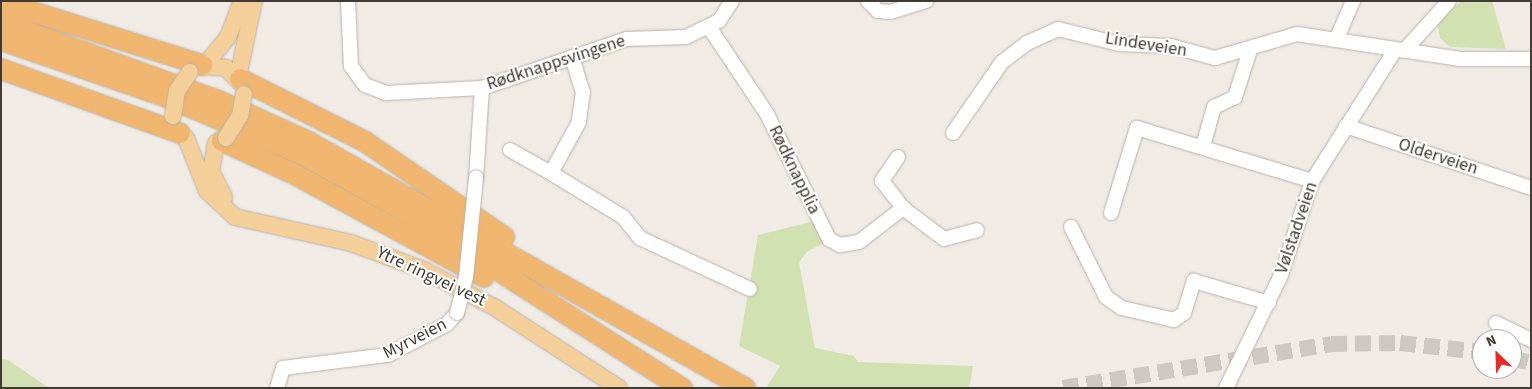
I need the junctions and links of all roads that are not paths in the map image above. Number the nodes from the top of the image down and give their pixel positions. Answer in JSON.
{"nodes":[{"id":1,"x":242,"y":1,"type":"edge"},
{"id":2,"x":254,"y":1,"type":"edge"},
{"id":3,"x":348,"y":1,"type":"edge"},
{"id":4,"x":732,"y":1,"type":"edge"},
{"id":5,"x":868,"y":1,"type":"edge"},
{"id":6,"x":926,"y":1,"type":"edge"},
{"id":7,"x":1353,"y":1,"type":"edge"},
{"id":8,"x":1449,"y":1,"type":"edge"},
{"id":9,"x":1,"y":2,"type":"edge"},
{"id":10,"x":1,"y":22,"type":"edge"},
{"id":11,"x":710,"y":27,"type":"junction"},
{"id":12,"x":1,"y":40,"type":"edge"},
{"id":13,"x":1336,"y":40,"type":"junction"},
{"id":14,"x":1250,"y":50,"type":"junction"},
{"id":15,"x":1400,"y":51,"type":"junction"},
{"id":16,"x":572,"y":57,"type":"junction"},
{"id":17,"x":1531,"y":59,"type":"edge"},
{"id":18,"x":199,"y":67,"type":"junction"},
{"id":19,"x":1,"y":69,"type":"edge"},
{"id":20,"x":241,"y":83,"type":"junction"},
{"id":21,"x":482,"y":88,"type":"junction"},
{"id":22,"x":1346,"y":126,"type":"junction"},
{"id":23,"x":180,"y":129,"type":"junction"},
{"id":24,"x":953,"y":133,"type":"dead end"},
{"id":25,"x":221,"y":141,"type":"junction"},
{"id":26,"x":1203,"y":146,"type":"junction"},
{"id":27,"x":510,"y":150,"type":"dead end"},
{"id":28,"x":898,"y":157,"type":"dead end"},
{"id":29,"x":551,"y":173,"type":"junction"},
{"id":30,"x":1312,"y":181,"type":"junction"},
{"id":31,"x":1531,"y":188,"type":"edge"},
{"id":32,"x":903,"y":208,"type":"junction"},
{"id":33,"x":1111,"y":214,"type":"dead end"},
{"id":34,"x":251,"y":223,"type":"junction"},
{"id":35,"x":1071,"y":228,"type":"dead end"},
{"id":36,"x":977,"y":230,"type":"dead end"},
{"id":37,"x":750,"y":289,"type":"dead end"},
{"id":38,"x":576,"y":292,"type":"junction"},
{"id":39,"x":1269,"y":303,"type":"junction"},
{"id":40,"x":1496,"y":323,"type":"dead end"},
{"id":41,"x":594,"y":334,"type":"junction"},
{"id":42,"x":1531,"y":340,"type":"edge"},
{"id":43,"x":277,"y":388,"type":"edge"},
{"id":44,"x":619,"y":388,"type":"edge"},
{"id":45,"x":682,"y":388,"type":"edge"},
{"id":46,"x":745,"y":388,"type":"edge"},
{"id":47,"x":1226,"y":388,"type":"edge"}],
"edges":[{"from":1,"to":18,"type":"main road"},
{"from":2,"to":20,"type":"main road"},
{"from":3,"to":21,"type":"street","name":"Rødknappsvingene"},
{"from":4,"to":11,"type":"street","name":"Rødknappsvingene"},
{"from":5,"to":6,"type":"street"},
{"from":7,"to":13,"type":"street"},
{"from":8,"to":15,"type":"street","name":"Vølstadveien"},
{"from":9,"to":18,"type":"highway"},
{"from":10,"to":38,"type":"highway"},
{"from":11,"to":16,"type":"street","name":"Rødknappsvingene"},
{"from":11,"to":32,"type":"street","name":"Rødknapplia"},
{"from":12,"to":41,"type":"highway"},
{"from":13,"to":14,"type":"street","name":"Lindeveien"},
{"from":13,"to":15,"type":"street","name":"Lindeveien"},
{"from":14,"to":24,"type":"street","name":"Lindeveien"},
{"from":14,"to":26,"type":"street"},
{"from":15,"to":17,"type":"street","name":"Lindeveien"},
{"from":15,"to":22,"type":"street","name":"Vølstadveien"},
{"from":16,"to":21,"type":"street","name":"Rødknappsvingene"},
{"from":16,"to":29,"type":"street"},
{"from":18,"to":20,"type":"main road"},
{"from":18,"to":23,"type":"main road","bridge":true},
{"from":19,"to":23,"type":"highway"},
{"from":20,"to":25,"type":"main road","bridge":true},
{"from":20,"to":38,"type":"highway"},
{"from":21,"to":43,"type":"street","name":"Myrveien","bridge":true},
{"from":22,"to":30,"type":"street","name":"Vølstadveien"},
{"from":22,"to":31,"type":"street","name":"Olderveien"},
{"from":23,"to":25,"type":"main road"},
{"from":23,"to":34,"type":"main road","name":"Ytre ringvei vest"},
{"from":25,"to":34,"type":"main road"},
{"from":25,"to":41,"type":"highway"},
{"from":26,"to":30,"type":"street"},
{"from":26,"to":33,"type":"street"},
{"from":27,"to":29,"type":"street"},
{"from":28,"to":32,"type":"street"},
{"from":29,"to":37,"type":"street"},
{"from":30,"to":39,"type":"street","name":"Vølstadveien"},
{"from":32,"to":36,"type":"street"},
{"from":34,"to":44,"type":"main road","name":"Ytre ringvei vest"},
{"from":35,"to":39,"type":"street"},
{"from":38,"to":46,"type":"highway"},
{"from":39,"to":47,"type":"street","name":"Vølstadveien"},
{"from":40,"to":42,"type":"street"},
{"from":41,"to":45,"type":"highway"}]}
